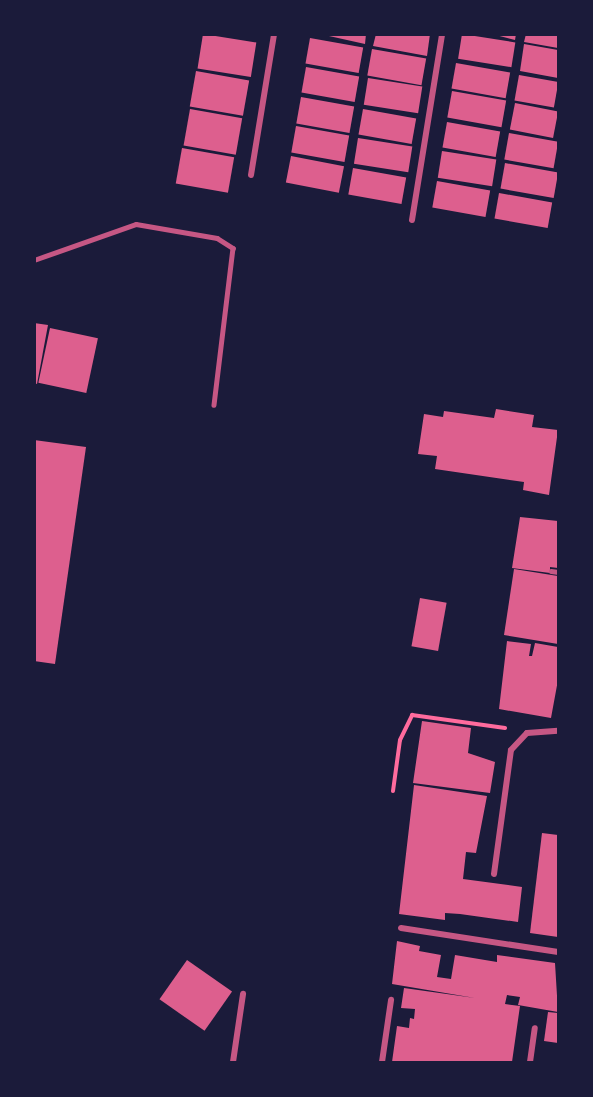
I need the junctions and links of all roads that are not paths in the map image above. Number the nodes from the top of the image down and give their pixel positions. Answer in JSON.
{"nodes":[{"id":1,"x":274,"y":34,"type":"edge"},
{"id":2,"x":442,"y":34,"type":"edge"},
{"id":3,"x":251,"y":175,"type":"dead end"},
{"id":4,"x":412,"y":220,"type":"dead end"},
{"id":5,"x":34,"y":260,"type":"edge"},
{"id":6,"x":214,"y":405,"type":"dead end"},
{"id":7,"x":551,"y":571,"type":"dead end"},
{"id":8,"x":558,"y":572,"type":"edge"},
{"id":9,"x":558,"y":731,"type":"edge"},
{"id":10,"x":494,"y":874,"type":"dead end"},
{"id":11,"x":401,"y":928,"type":"dead end"},
{"id":12,"x":558,"y":952,"type":"edge"},
{"id":13,"x":243,"y":994,"type":"dead end"},
{"id":14,"x":391,"y":1000,"type":"dead end"},
{"id":15,"x":535,"y":1028,"type":"dead end"},
{"id":16,"x":233,"y":1062,"type":"edge"},
{"id":17,"x":382,"y":1062,"type":"edge"},
{"id":18,"x":530,"y":1062,"type":"edge"}],
"edges":[{"from":1,"to":3,"type":"street"},
{"from":2,"to":4,"type":"street"},
{"from":5,"to":6,"type":"lane"},
{"from":7,"to":8,"type":"lane"},
{"from":9,"to":10,"type":"street"},
{"from":11,"to":12,"type":"street"},
{"from":13,"to":16,"type":"street"},
{"from":14,"to":17,"type":"street"},
{"from":15,"to":18,"type":"street"}]}
